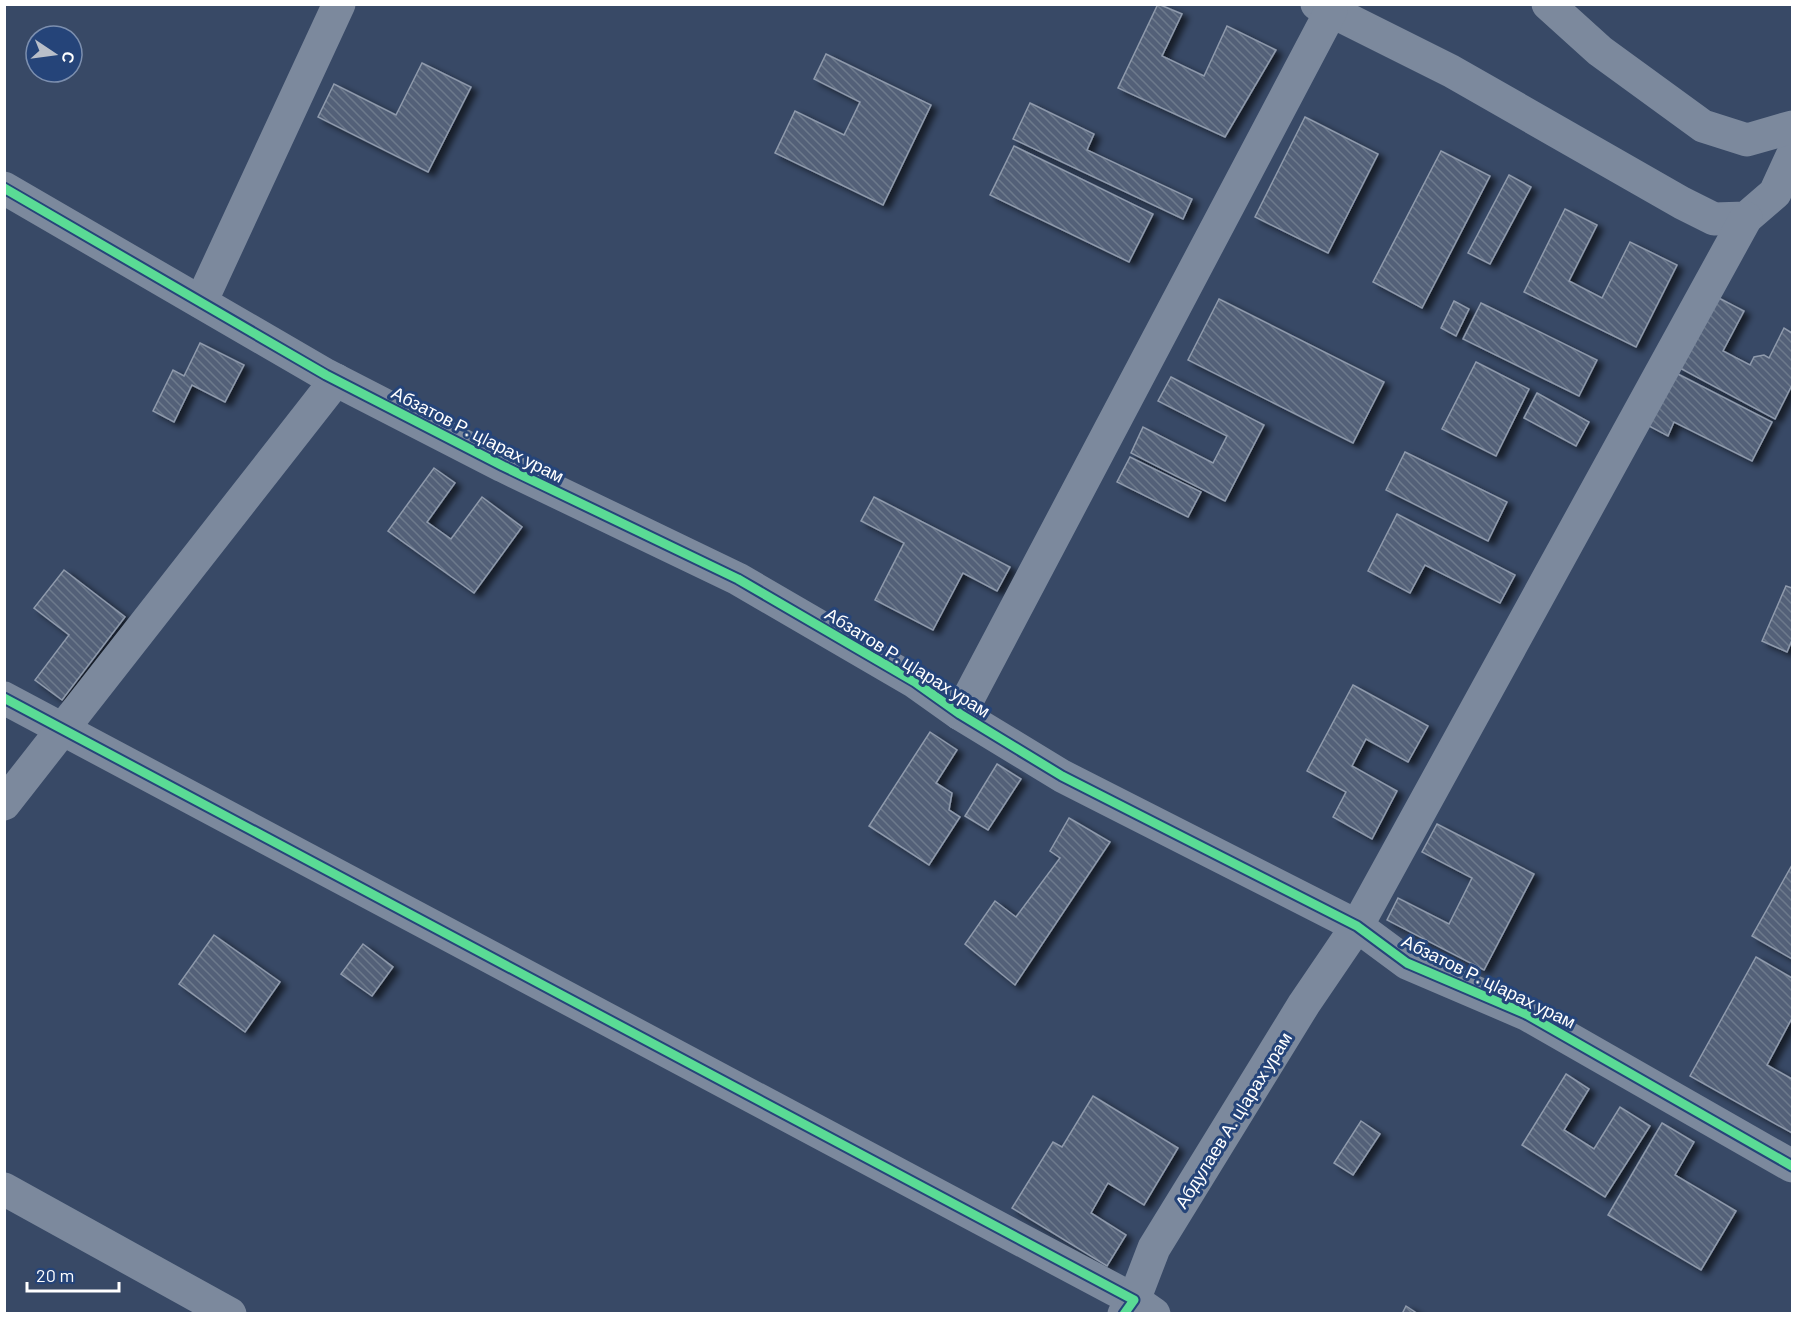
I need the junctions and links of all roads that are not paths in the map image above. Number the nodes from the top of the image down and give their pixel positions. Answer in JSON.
{"nodes":[{"id":1,"x":339,"y":4,"type":"edge"},
{"id":2,"x":1548,"y":4,"type":"edge"},
{"id":3,"x":1324,"y":8,"type":"edge"},
{"id":4,"x":1792,"y":127,"type":"edge"},
{"id":5,"x":1792,"y":156,"type":"edge"},
{"id":6,"x":4,"y":188,"type":"edge"},
{"id":7,"x":1784,"y":200,"type":"edge"},
{"id":8,"x":1746,"y":218,"type":"junction"},
{"id":9,"x":201,"y":302,"type":"junction"},
{"id":10,"x":336,"y":380,"type":"junction"},
{"id":11,"x":4,"y":698,"type":"edge"},
{"id":12,"x":960,"y":714,"type":"junction"},
{"id":13,"x":64,"y":729,"type":"junction"},
{"id":14,"x":4,"y":804,"type":"edge"},
{"id":15,"x":1357,"y":926,"type":"junction"},
{"id":16,"x":1792,"y":1166,"type":"edge"},
{"id":17,"x":4,"y":1189,"type":"edge"},
{"id":18,"x":1138,"y":1309,"type":"edge"},
{"id":19,"x":230,"y":1314,"type":"edge"}],
"edges":[{"from":1,"to":9,"type":"street"},
{"from":2,"to":4,"type":"street"},
{"from":3,"to":8,"type":"street"},
{"from":3,"to":12,"type":"street"},
{"from":5,"to":7,"type":"street"},
{"from":6,"to":9,"type":"street","name":"Абзатов Р. цIарах урам"},
{"from":7,"to":8,"type":"street"},
{"from":8,"to":15,"type":"street","name":"Абдулаев А. цIарах урам"},
{"from":9,"to":10,"type":"street","name":"Абзатов Р. цIарах урам"},
{"from":10,"to":12,"type":"street","name":"Абзатов Р. цIарах урам"},
{"from":10,"to":13,"type":"street"},
{"from":11,"to":13,"type":"street"},
{"from":12,"to":15,"type":"street","name":"Абзатов Р. цIарах урам"},
{"from":13,"to":14,"type":"street"},
{"from":13,"to":18,"type":"street"},
{"from":15,"to":16,"type":"street","name":"Абзатов Р. цIарах урам"},
{"from":15,"to":18,"type":"street","name":"Абдулаев А. цIарах урам"},
{"from":17,"to":19,"type":"street"}]}
